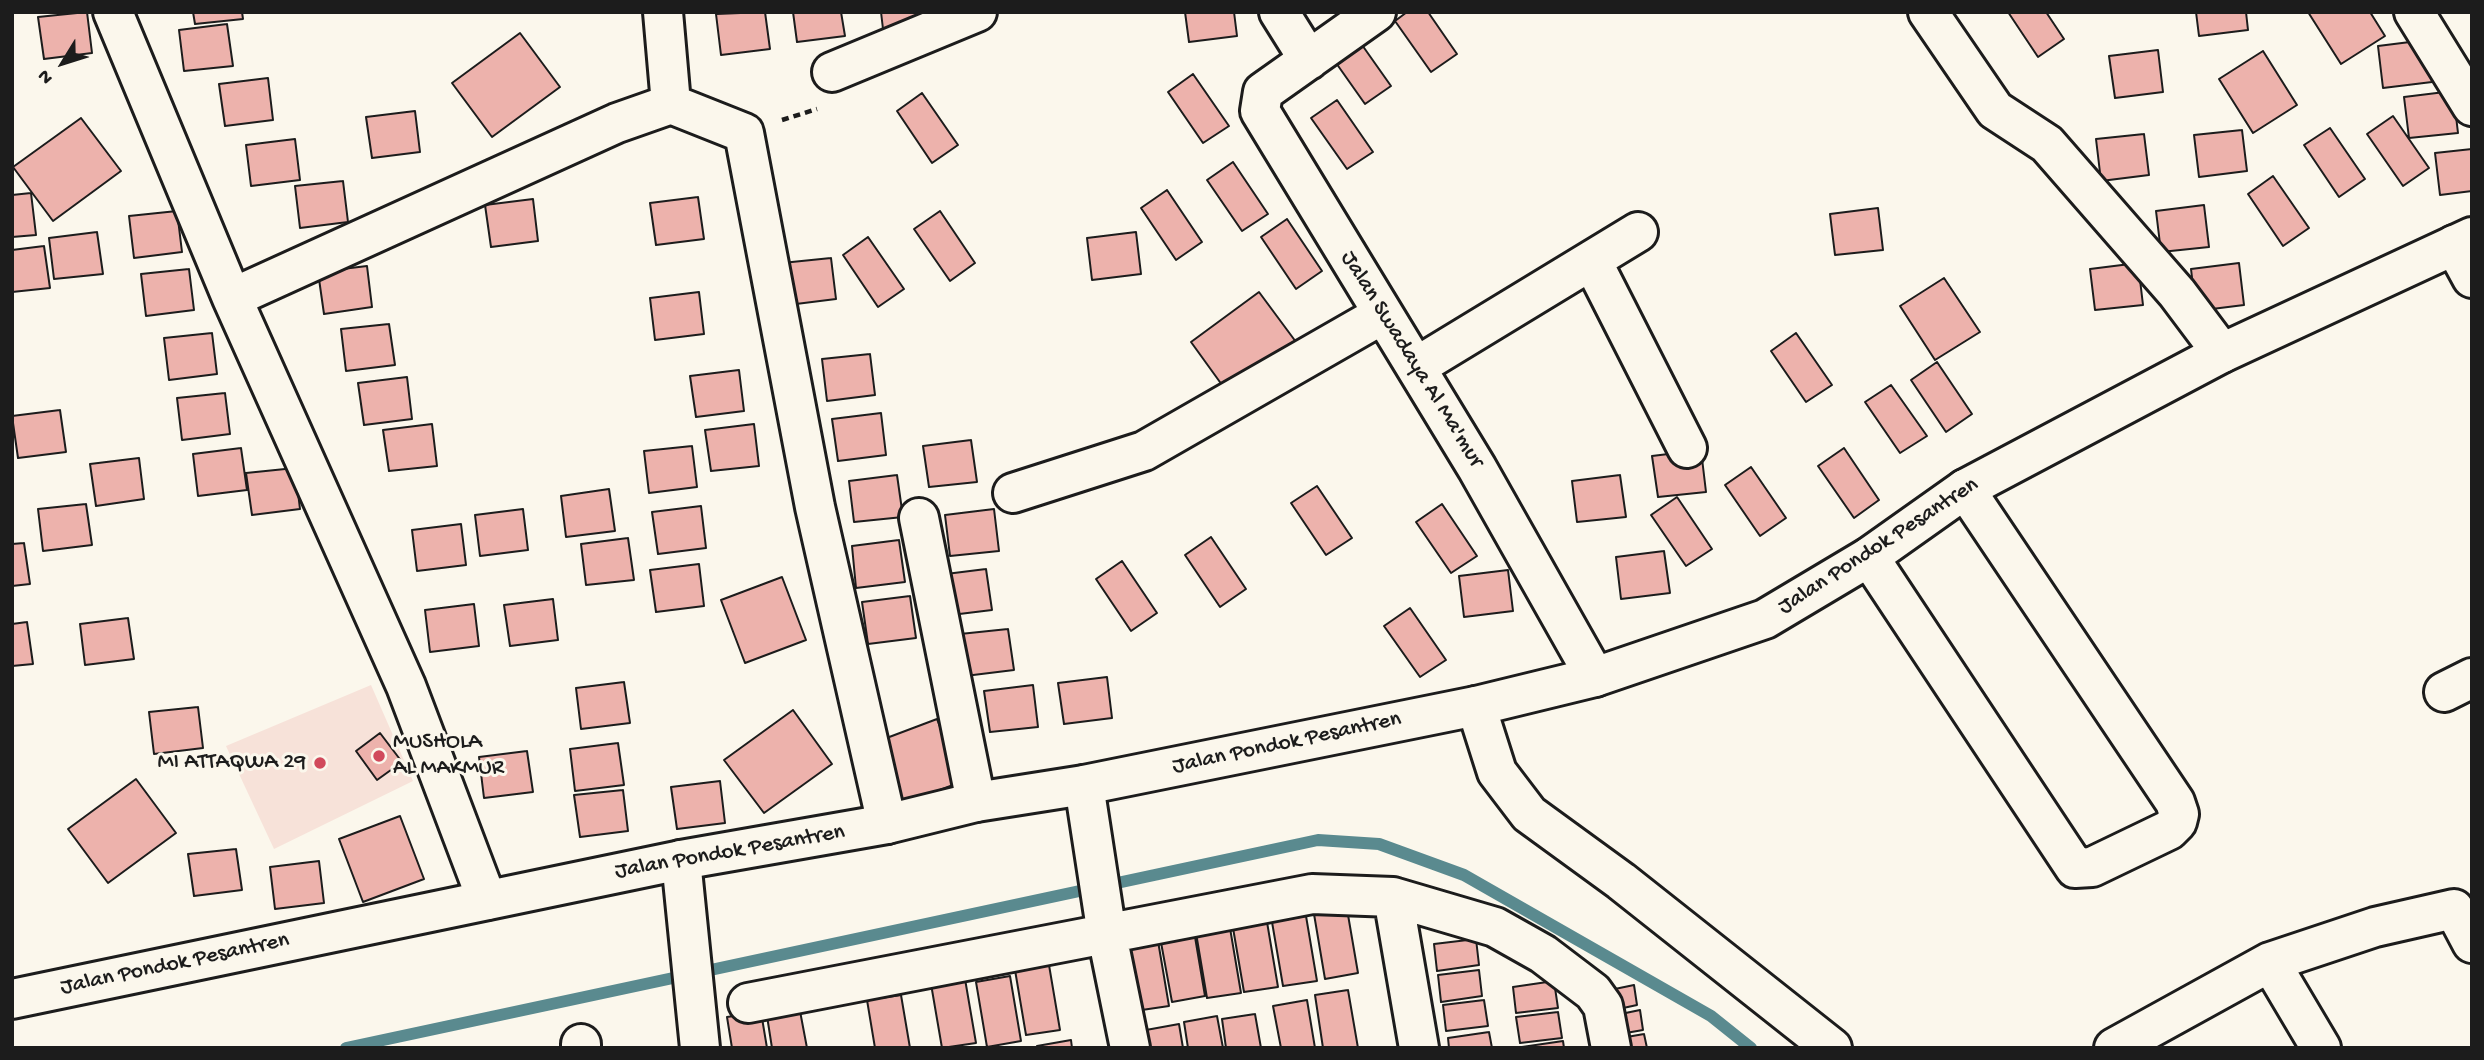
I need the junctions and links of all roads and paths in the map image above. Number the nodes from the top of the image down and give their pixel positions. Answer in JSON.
{"nodes":[{"id":1,"x":113,"y":12,"type":"edge"},
{"id":2,"x":663,"y":12,"type":"edge"},
{"id":3,"x":977,"y":12,"type":"edge"},
{"id":4,"x":1279,"y":12,"type":"edge"},
{"id":5,"x":1376,"y":12,"type":"edge"},
{"id":6,"x":1928,"y":12,"type":"edge"},
{"id":7,"x":2414,"y":12,"type":"edge"},
{"id":8,"x":1309,"y":60,"type":"junction"},
{"id":9,"x":832,"y":72,"type":"dead end"},
{"id":10,"x":671,"y":104,"type":"junction"},
{"id":11,"x":2472,"y":106,"type":"edge"},
{"id":12,"x":1638,"y":232,"type":"dead end"},
{"id":13,"x":2466,"y":254,"type":"edge"},
{"id":14,"x":1592,"y":261,"type":"junction"},
{"id":15,"x":232,"y":298,"type":"junction"},
{"id":16,"x":1383,"y":314,"type":"junction"},
{"id":17,"x":2222,"y":353,"type":"junction"},
{"id":18,"x":1416,"y":367,"type":"junction"},
{"id":19,"x":1687,"y":448,"type":"dead end"},
{"id":20,"x":1965,"y":489,"type":"junction"},
{"id":21,"x":1013,"y":493,"type":"dead end"},
{"id":22,"x":919,"y":518,"type":"dead end"},
{"id":23,"x":1869,"y":557,"type":"junction"},
{"id":24,"x":1595,"y":677,"type":"junction"},
{"id":25,"x":1476,"y":706,"type":"junction"},
{"id":26,"x":1084,"y":785,"type":"junction"},
{"id":27,"x":976,"y":803,"type":"junction"},
{"id":28,"x":887,"y":824,"type":"junction"},
{"id":29,"x":681,"y":860,"type":"junction"},
{"id":30,"x":1392,"y":897,"type":"junction"},
{"id":31,"x":487,"y":900,"type":"junction"},
{"id":32,"x":1105,"y":921,"type":"junction"},
{"id":33,"x":2472,"y":943,"type":"edge"},
{"id":34,"x":2270,"y":962,"type":"junction"},
{"id":35,"x":12,"y":999,"type":"edge"},
{"id":36,"x":748,"y":1003,"type":"dead end"},
{"id":37,"x":2129,"y":1044,"type":"edge"},
{"id":38,"x":700,"y":1048,"type":"edge"},
{"id":39,"x":1130,"y":1048,"type":"edge"},
{"id":40,"x":1419,"y":1048,"type":"edge"},
{"id":41,"x":1611,"y":1048,"type":"edge"},
{"id":42,"x":1832,"y":1048,"type":"edge"},
{"id":43,"x":2322,"y":1048,"type":"edge"}],
"edges":[{"from":1,"to":15,"type":"street"},
{"from":2,"to":10,"type":"street"},
{"from":3,"to":9,"type":"street"},
{"from":4,"to":8,"type":"street"},
{"from":5,"to":8,"type":"street","name":"Jalan Swadaya Al Ma'mur"},
{"from":6,"to":17,"type":"street"},
{"from":7,"to":11,"type":"street"},
{"from":8,"to":16,"type":"street","name":"Jalan Swadaya Al Ma'mur"},
{"from":10,"to":15,"type":"street"},
{"from":10,"to":28,"type":"street"},
{"from":12,"to":14,"type":"street"},
{"from":13,"to":17,"type":"street","name":"Jalan Pondok Pesantren"},
{"from":14,"to":18,"type":"street"},
{"from":14,"to":19,"type":"street"},
{"from":15,"to":31,"type":"street"},
{"from":16,"to":18,"type":"street","name":"Jalan Swadaya Al Ma'mur"},
{"from":16,"to":21,"type":"street"},
{"from":17,"to":20,"type":"street","name":"Jalan Pondok Pesantren"},
{"from":18,"to":24,"type":"street","name":"Jalan Swadaya Al Ma'mur"},
{"from":20,"to":23,"type":"street","name":"Jalan Pondok Pesantren"},
{"from":20,"to":23,"type":"street"},
{"from":22,"to":27,"type":"street"},
{"from":23,"to":24,"type":"street","name":"Jalan Pondok Pesantren"},
{"from":24,"to":25,"type":"street","name":"Jalan Pondok Pesantren"},
{"from":25,"to":26,"type":"street","name":"Jalan Pondok Pesantren"},
{"from":25,"to":42,"type":"street"},
{"from":26,"to":27,"type":"street","name":"Jalan Pondok Pesantren"},
{"from":26,"to":32,"type":"street"},
{"from":27,"to":28,"type":"street","name":"Jalan Pondok Pesantren"},
{"from":28,"to":29,"type":"street","name":"Jalan Pondok Pesantren"},
{"from":29,"to":31,"type":"street","name":"Jalan Pondok Pesantren"},
{"from":29,"to":38,"type":"street"},
{"from":30,"to":32,"type":"street"},
{"from":30,"to":40,"type":"street"},
{"from":30,"to":41,"type":"street"},
{"from":31,"to":35,"type":"street","name":"Jalan Pondok Pesantren"},
{"from":32,"to":36,"type":"street"},
{"from":32,"to":39,"type":"street"},
{"from":33,"to":34,"type":"street"},
{"from":34,"to":37,"type":"street"},
{"from":34,"to":43,"type":"street"}]}
